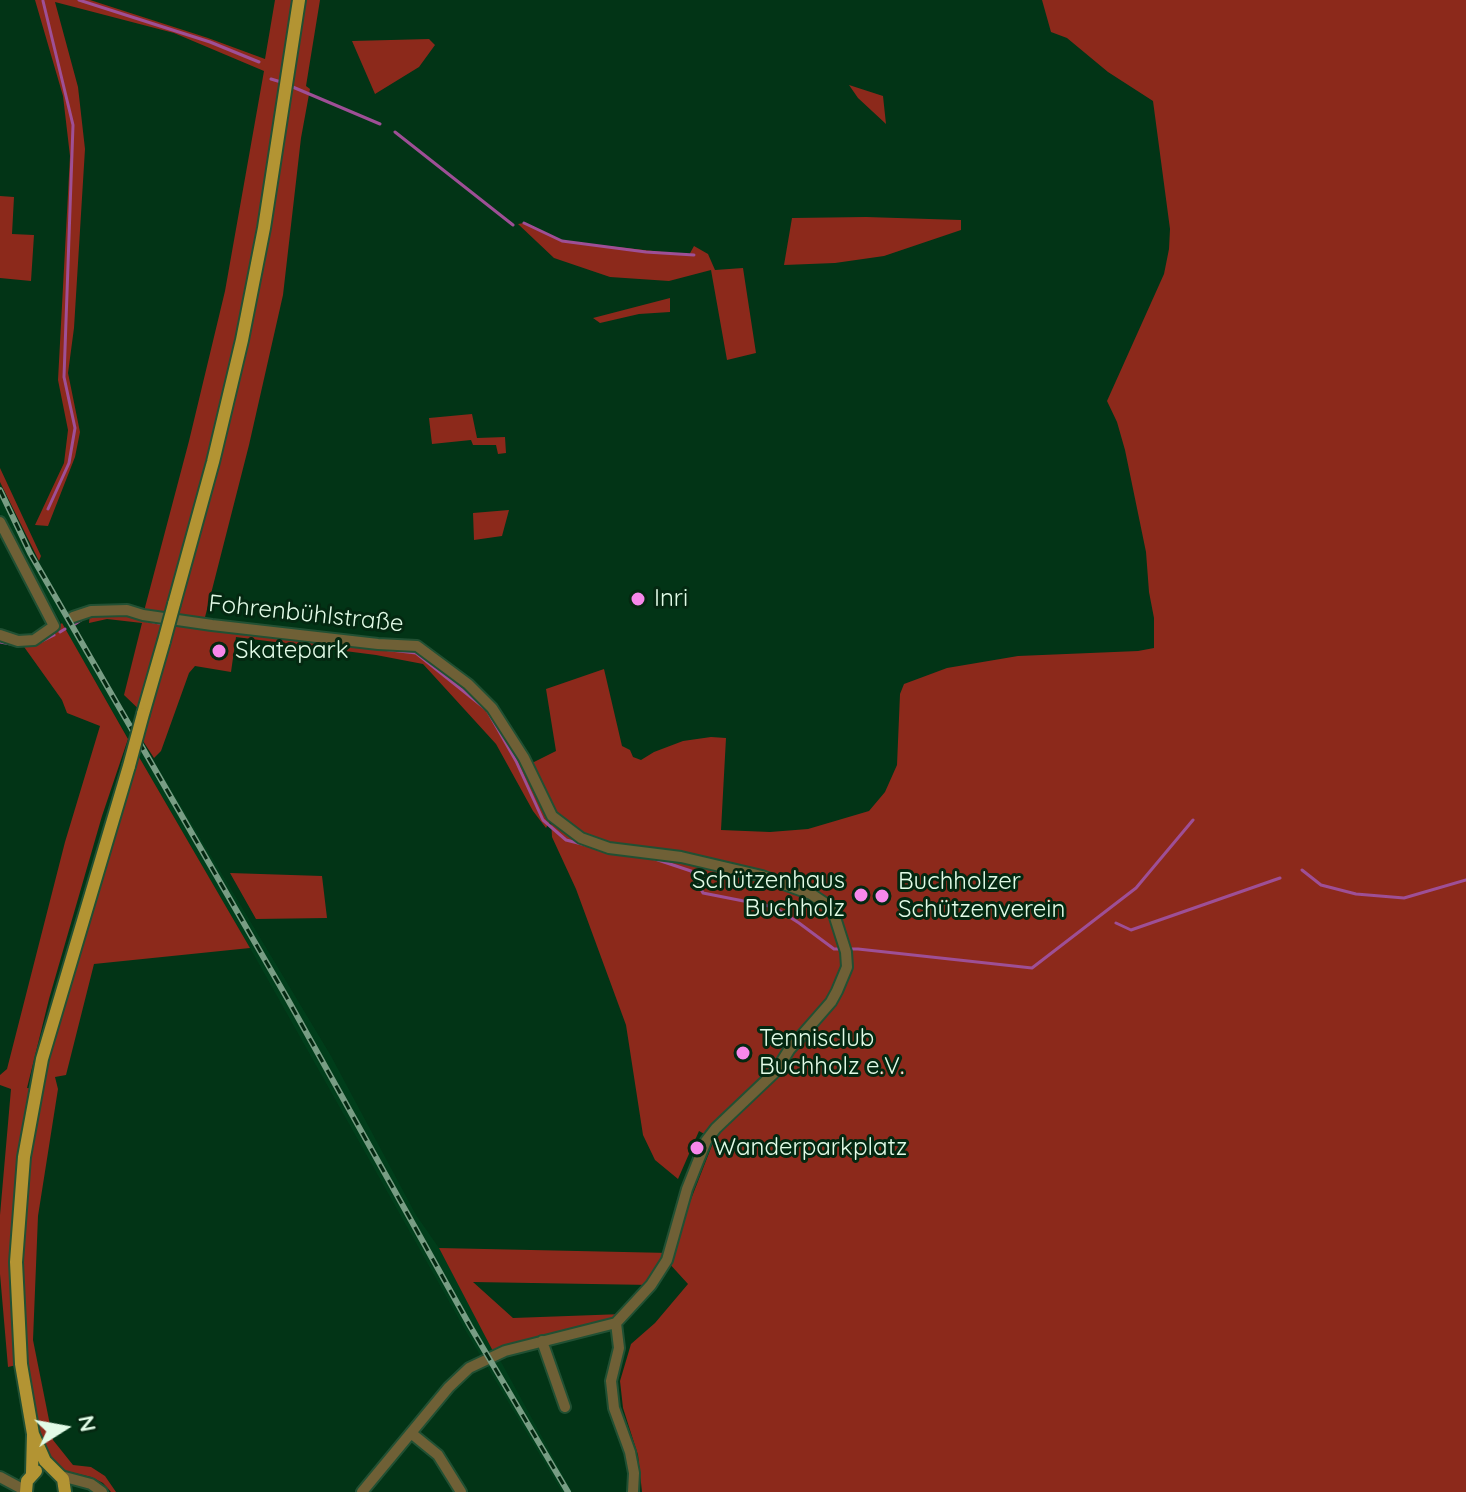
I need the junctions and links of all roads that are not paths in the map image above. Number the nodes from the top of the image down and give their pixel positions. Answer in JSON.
{"nodes":[{"id":1,"x":299,"y":0,"type":"edge"},
{"id":2,"x":0,"y":522,"type":"edge"},
{"id":3,"x":73,"y":617,"type":"dead end"},
{"id":4,"x":0,"y":635,"type":"edge"},
{"id":5,"x":616,"y":1323,"type":"junction"},
{"id":6,"x":542,"y":1341,"type":"junction"},
{"id":7,"x":565,"y":1407,"type":"dead end"},
{"id":8,"x":411,"y":1433,"type":"junction"},
{"id":9,"x":33,"y":1434,"type":"junction"},
{"id":10,"x":58,"y":1473,"type":"junction"},
{"id":11,"x":3,"y":1479,"type":"edge"},
{"id":12,"x":80,"y":1481,"type":"junction"},
{"id":13,"x":28,"y":1483,"type":"edge"},
{"id":14,"x":65,"y":1491,"type":"edge"},
{"id":15,"x":102,"y":1492,"type":"edge"},
{"id":16,"x":362,"y":1492,"type":"edge"},
{"id":17,"x":461,"y":1492,"type":"edge"},
{"id":18,"x":633,"y":1492,"type":"edge"}],
"edges":[{"from":1,"to":9,"type":"main road","bridge":true},
{"from":2,"to":4,"type":"street"},
{"from":3,"to":5,"type":"street","name":"Fohrenbühlstraße"},
{"from":5,"to":6,"type":"street"},
{"from":5,"to":18,"type":"street"},
{"from":6,"to":7,"type":"street"},
{"from":6,"to":8,"type":"street"},
{"from":8,"to":16,"type":"street"},
{"from":8,"to":17,"type":"street"},
{"from":9,"to":10,"type":"main road"},
{"from":9,"to":13,"type":"main road"},
{"from":10,"to":12,"type":"street"},
{"from":10,"to":13,"type":"main road"},
{"from":10,"to":14,"type":"main road"},
{"from":11,"to":13,"type":"street"},
{"from":12,"to":14,"type":"street"},
{"from":12,"to":15,"type":"street"}]}
